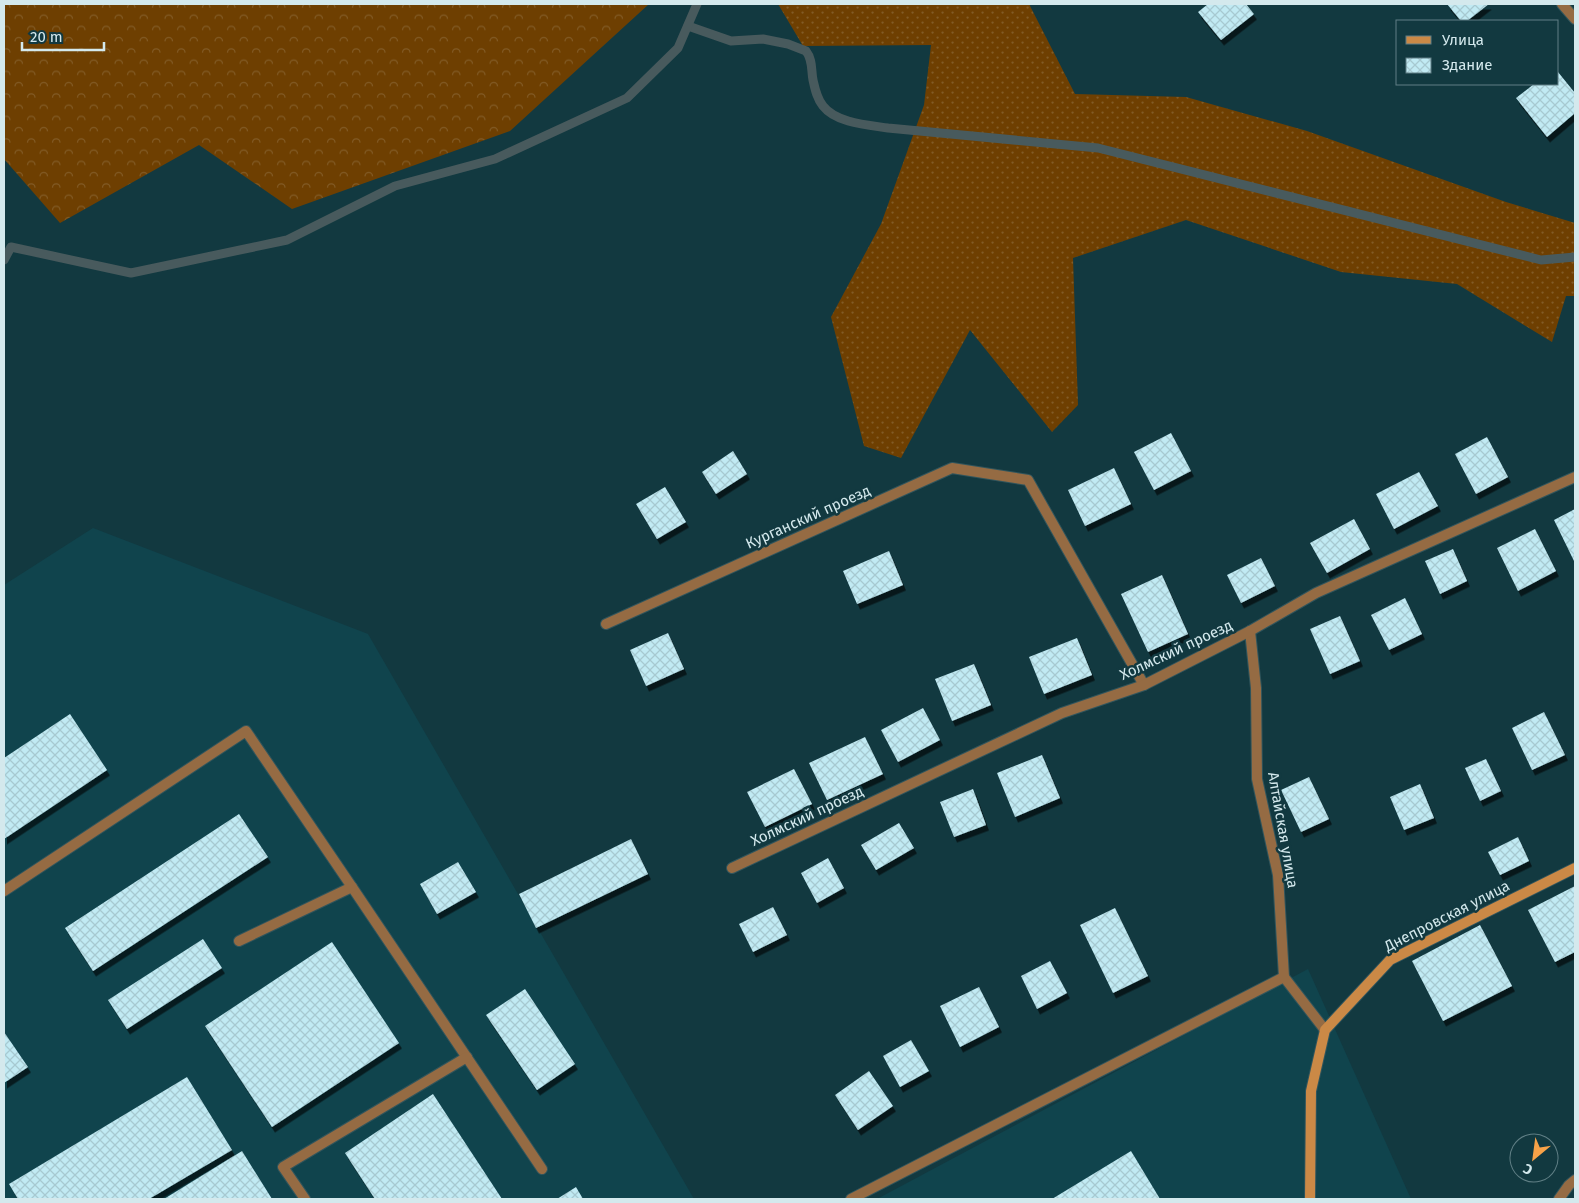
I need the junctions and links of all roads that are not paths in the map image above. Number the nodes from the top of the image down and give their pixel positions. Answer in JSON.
{"nodes":[{"id":1,"x":1562,"y":4,"type":"edge"},
{"id":2,"x":1575,"y":19,"type":"edge"},
{"id":3,"x":1575,"y":477,"type":"edge"},
{"id":4,"x":606,"y":624,"type":"dead end"},
{"id":5,"x":1250,"y":631,"type":"junction"},
{"id":6,"x":1144,"y":685,"type":"junction"},
{"id":7,"x":732,"y":868,"type":"dead end"},
{"id":8,"x":1575,"y":868,"type":"edge"},
{"id":9,"x":352,"y":887,"type":"junction"},
{"id":10,"x":4,"y":891,"type":"edge"},
{"id":11,"x":239,"y":941,"type":"dead end"},
{"id":12,"x":1284,"y":977,"type":"junction"},
{"id":13,"x":1324,"y":1030,"type":"junction"},
{"id":14,"x":467,"y":1057,"type":"junction"},
{"id":15,"x":542,"y":1169,"type":"dead end"},
{"id":16,"x":1575,"y":1180,"type":"edge"},
{"id":17,"x":306,"y":1199,"type":"edge"},
{"id":18,"x":851,"y":1199,"type":"edge"},
{"id":19,"x":1310,"y":1199,"type":"edge"},
{"id":20,"x":1559,"y":1199,"type":"edge"}],
"edges":[{"from":1,"to":2,"type":"street"},
{"from":3,"to":5,"type":"street","name":"Холмский проезд"},
{"from":4,"to":6,"type":"street","name":"Курганский проезд"},
{"from":5,"to":6,"type":"street","name":"Холмский проезд"},
{"from":5,"to":12,"type":"street","name":"Алтайская улица"},
{"from":6,"to":7,"type":"street","name":"Холмский проезд"},
{"from":8,"to":13,"type":"street","name":"Днепровская улица"},
{"from":9,"to":10,"type":"street"},
{"from":9,"to":11,"type":"street"},
{"from":9,"to":14,"type":"street"},
{"from":12,"to":13,"type":"street"},
{"from":12,"to":18,"type":"street"},
{"from":13,"to":19,"type":"street"},
{"from":14,"to":15,"type":"street"},
{"from":14,"to":17,"type":"street"},
{"from":16,"to":20,"type":"street"}]}
